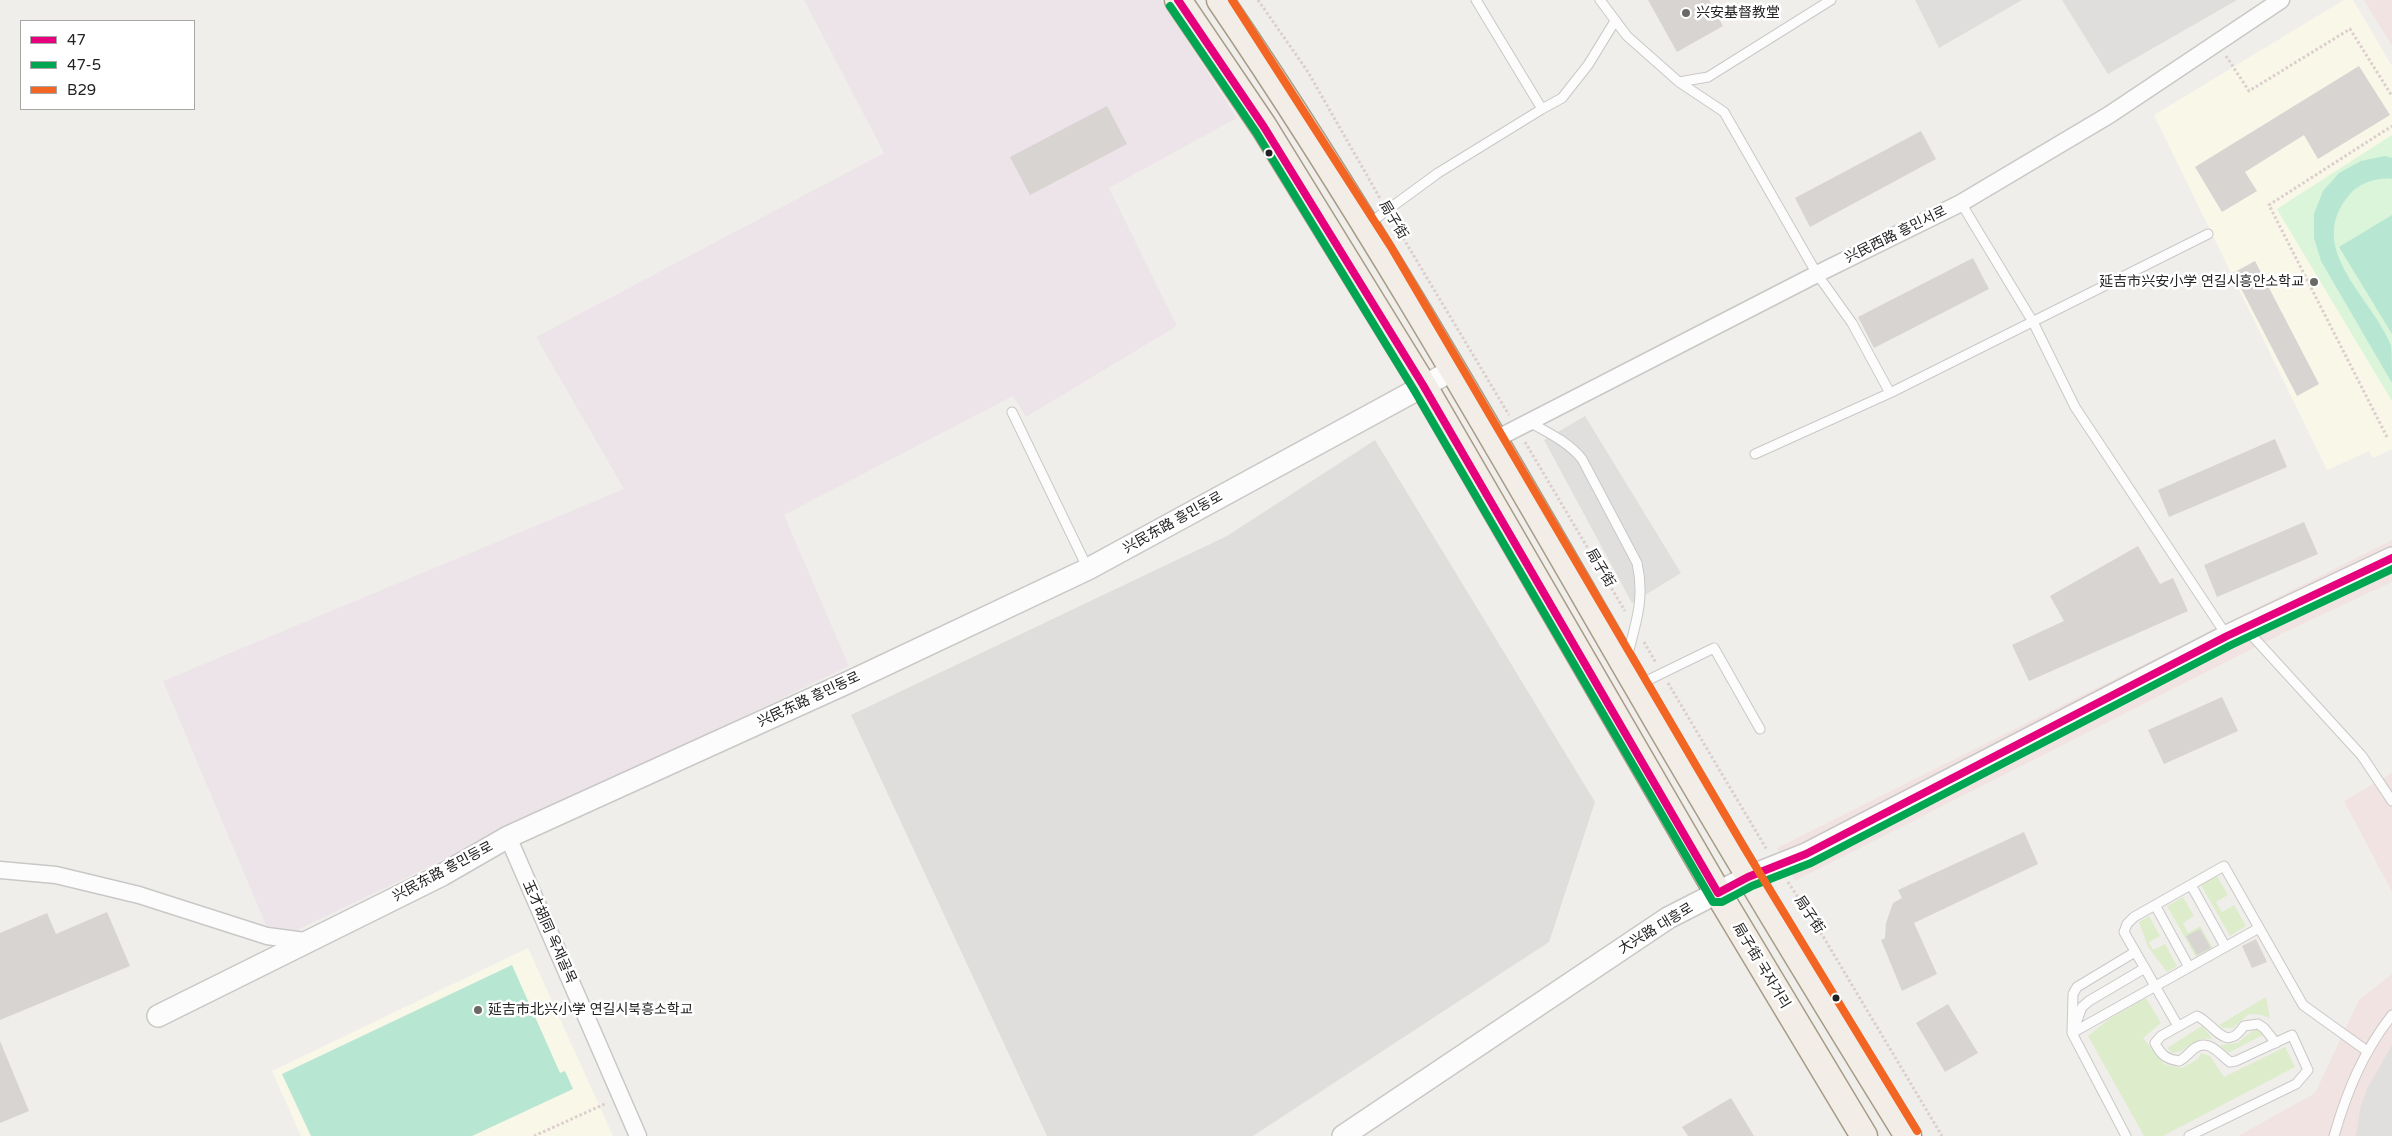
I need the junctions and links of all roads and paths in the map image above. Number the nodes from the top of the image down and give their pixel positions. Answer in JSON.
{"nodes":[{"id":1,"x":1178,"y":0,"type":"edge"},
{"id":2,"x":1220,"y":0,"type":"edge"},
{"id":3,"x":1258,"y":0,"type":"edge"},
{"id":4,"x":1476,"y":0,"type":"edge"},
{"id":5,"x":1600,"y":0,"type":"edge"},
{"id":6,"x":1831,"y":0,"type":"edge"},
{"id":7,"x":2281,"y":0,"type":"edge"},
{"id":8,"x":1615,"y":21,"type":"junction"},
{"id":9,"x":2217,"y":43,"type":"junction"},
{"id":10,"x":1679,"y":82,"type":"junction"},
{"id":11,"x":2392,"y":96,"type":"edge"},
{"id":12,"x":1542,"y":109,"type":"junction"},
{"id":13,"x":2392,"y":126,"type":"edge"},
{"id":14,"x":1962,"y":203,"type":"junction"},
{"id":15,"x":1387,"y":210,"type":"junction"},
{"id":16,"x":1365,"y":226,"type":"junction"},
{"id":17,"x":2208,"y":234,"type":"dead end"},
{"id":18,"x":1817,"y":274,"type":"junction"},
{"id":19,"x":2033,"y":322,"type":"junction"},
{"id":20,"x":1453,"y":370,"type":"junction"},
{"id":21,"x":1423,"y":385,"type":"junction"},
{"id":22,"x":1890,"y":393,"type":"junction"},
{"id":23,"x":1012,"y":412,"type":"dead end"},
{"id":24,"x":1523,"y":425,"type":"junction"},
{"id":25,"x":2387,"y":437,"type":"dead end"},
{"id":26,"x":1494,"y":440,"type":"junction"},
{"id":27,"x":1755,"y":454,"type":"dead end"},
{"id":28,"x":2392,"y":558,"type":"edge"},
{"id":29,"x":1088,"y":569,"type":"junction"},
{"id":30,"x":1635,"y":627,"type":"junction"},
{"id":31,"x":2236,"y":632,"type":"junction"},
{"id":32,"x":1662,"y":673,"type":"junction"},
{"id":33,"x":1631,"y":675,"type":"junction"},
{"id":34,"x":1760,"y":729,"type":"dead end"},
{"id":35,"x":2392,"y":801,"type":"edge"},
{"id":36,"x":508,"y":837,"type":"junction"},
{"id":37,"x":1776,"y":866,"type":"junction"},
{"id":38,"x":0,"y":870,"type":"edge"},
{"id":39,"x":1748,"y":877,"type":"junction"},
{"id":40,"x":2192,"y":885,"type":"junction"},
{"id":41,"x":1718,"y":893,"type":"junction"},
{"id":42,"x":2155,"y":905,"type":"junction"},
{"id":43,"x":2259,"y":928,"type":"junction"},
{"id":44,"x":305,"y":941,"type":"junction"},
{"id":45,"x":2226,"y":946,"type":"junction"},
{"id":46,"x":2135,"y":952,"type":"junction"},
{"id":47,"x":2189,"y":967,"type":"junction"},
{"id":48,"x":2145,"y":968,"type":"junction"},
{"id":49,"x":2155,"y":986,"type":"junction"},
{"id":50,"x":2392,"y":1015,"type":"edge"},
{"id":51,"x":158,"y":1016,"type":"dead end"},
{"id":52,"x":2178,"y":1026,"type":"junction"},
{"id":53,"x":2072,"y":1033,"type":"junction"},
{"id":54,"x":2276,"y":1043,"type":"junction"},
{"id":55,"x":2367,"y":1052,"type":"junction"},
{"id":56,"x":621,"y":1096,"type":"junction"},
{"id":57,"x":534,"y":1136,"type":"edge"},
{"id":58,"x":638,"y":1136,"type":"edge"},
{"id":59,"x":1343,"y":1136,"type":"edge"},
{"id":60,"x":1864,"y":1136,"type":"edge"},
{"id":61,"x":1908,"y":1136,"type":"edge"},
{"id":62,"x":1942,"y":1136,"type":"edge"},
{"id":63,"x":2126,"y":1136,"type":"edge"},
{"id":64,"x":2189,"y":1136,"type":"edge"},
{"id":65,"x":2334,"y":1136,"type":"edge"}],
"edges":[{"from":1,"to":21,"type":"main road","name":"局子街 국자거리"},
{"from":2,"to":16,"type":"main road"},
{"from":3,"to":15,"type":"path","name":"局子街"},
{"from":4,"to":12,"type":"lane"},
{"from":5,"to":8,"type":"lane"},
{"from":6,"to":10,"type":"lane"},
{"from":7,"to":9,"type":"street","name":"兴民西路 흥민서로"},
{"from":8,"to":10,"type":"lane"},
{"from":8,"to":12,"type":"lane"},
{"from":9,"to":11,"type":"path"},
{"from":9,"to":14,"type":"street","name":"兴民西路 흥민서로"},
{"from":10,"to":18,"type":"lane"},
{"from":12,"to":15,"type":"lane"},
{"from":13,"to":25,"type":"path"},
{"from":14,"to":18,"type":"street","name":"兴民西路 흥민서로"},
{"from":14,"to":19,"type":"lane"},
{"from":15,"to":16,"type":"lane"},
{"from":15,"to":24,"type":"path","name":"局子街"},
{"from":16,"to":20,"type":"main road"},
{"from":17,"to":19,"type":"lane"},
{"from":18,"to":22,"type":"lane"},
{"from":18,"to":24,"type":"street","name":"兴民西路 흥민서로"},
{"from":19,"to":22,"type":"lane"},
{"from":19,"to":31,"type":"lane"},
{"from":20,"to":21,"type":"street","name":"兴民东路 흥민동로"},
{"from":20,"to":26,"type":"main road"},
{"from":21,"to":29,"type":"street","name":"兴民东路 흥민동로"},
{"from":21,"to":41,"type":"main road","name":"局子街 국자거리"},
{"from":22,"to":27,"type":"lane"},
{"from":23,"to":29,"type":"lane"},
{"from":24,"to":26,"type":"street","name":"兴民西路 흥민서로"},
{"from":24,"to":30,"type":"path","name":"局子街"},
{"from":24,"to":30,"type":"lane"},
{"from":26,"to":33,"type":"main road"},
{"from":28,"to":31,"type":"street","name":"大兴路 대흥로"},
{"from":29,"to":36,"type":"street","name":"兴民东路 흥민동로"},
{"from":30,"to":32,"type":"path","name":"局子街"},
{"from":30,"to":33,"type":"lane"},
{"from":31,"to":35,"type":"lane"},
{"from":31,"to":37,"type":"street","name":"大兴路 대흥로"},
{"from":32,"to":33,"type":"lane"},
{"from":32,"to":34,"type":"lane"},
{"from":32,"to":37,"type":"path","name":"局子街"},
{"from":33,"to":39,"type":"main road"},
{"from":36,"to":44,"type":"street","name":"兴民东路 흥민동로"},
{"from":36,"to":56,"type":"street","name":"玉才胡同 옥재골목"},
{"from":37,"to":39,"type":"street","name":"大兴路 대흥로"},
{"from":37,"to":62,"type":"path","name":"局子街"},
{"from":38,"to":44,"type":"street"},
{"from":39,"to":41,"type":"street","name":"大兴路 대흥로"},
{"from":39,"to":61,"type":"main road"},
{"from":40,"to":42,"type":"lane"},
{"from":40,"to":43,"type":"lane"},
{"from":40,"to":45,"type":"lane"},
{"from":41,"to":59,"type":"street","name":"大兴路 대흥로"},
{"from":41,"to":60,"type":"main road","name":"局子街 국자거리"},
{"from":42,"to":46,"type":"lane"},
{"from":42,"to":47,"type":"lane"},
{"from":43,"to":45,"type":"lane"},
{"from":43,"to":55,"type":"lane"},
{"from":44,"to":51,"type":"street","name":"兴民东路 흥민동로"},
{"from":45,"to":47,"type":"lane"},
{"from":46,"to":48,"type":"lane"},
{"from":46,"to":53,"type":"lane"},
{"from":47,"to":49,"type":"lane"},
{"from":48,"to":49,"type":"lane"},
{"from":48,"to":53,"type":"lane"},
{"from":49,"to":52,"type":"lane"},
{"from":49,"to":53,"type":"lane"},
{"from":50,"to":55,"type":"lane"},
{"from":52,"to":54,"type":"lane"},
{"from":52,"to":54,"type":"lane"},
{"from":53,"to":63,"type":"lane"},
{"from":54,"to":64,"type":"lane"},
{"from":55,"to":65,"type":"lane"},
{"from":56,"to":57,"type":"path"},
{"from":56,"to":58,"type":"street","name":"玉才胡同 옥재골목"}]}
